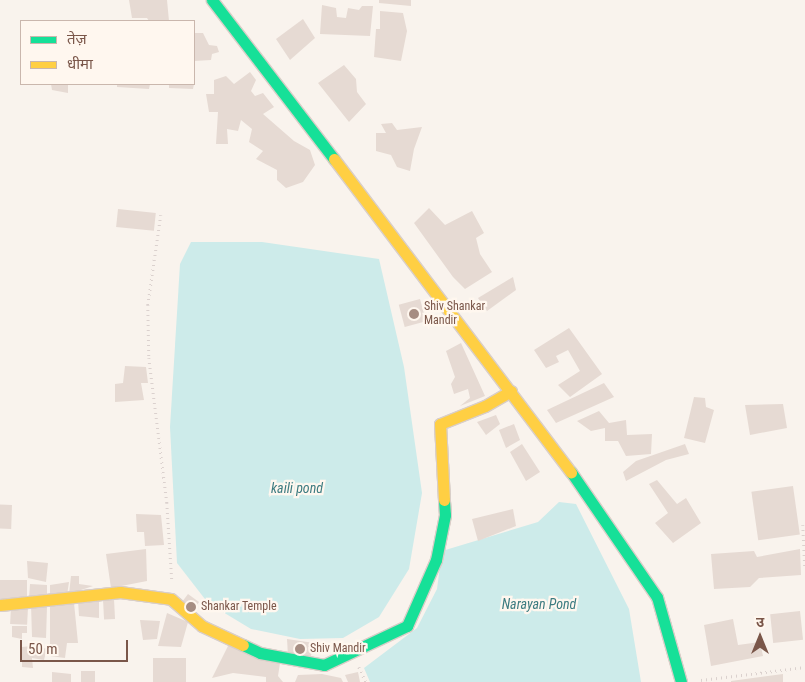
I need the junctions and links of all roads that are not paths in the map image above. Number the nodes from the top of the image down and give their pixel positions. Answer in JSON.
{"nodes":[{"id":1,"x":212,"y":0,"type":"edge"},
{"id":2,"x":511,"y":391,"type":"junction"},
{"id":3,"x":0,"y":605,"type":"edge"},
{"id":4,"x":687,"y":682,"type":"edge"}],
"edges":[{"from":1,"to":2,"type":"main road"},
{"from":2,"to":3,"type":"main road"},
{"from":2,"to":4,"type":"main road"}]}
